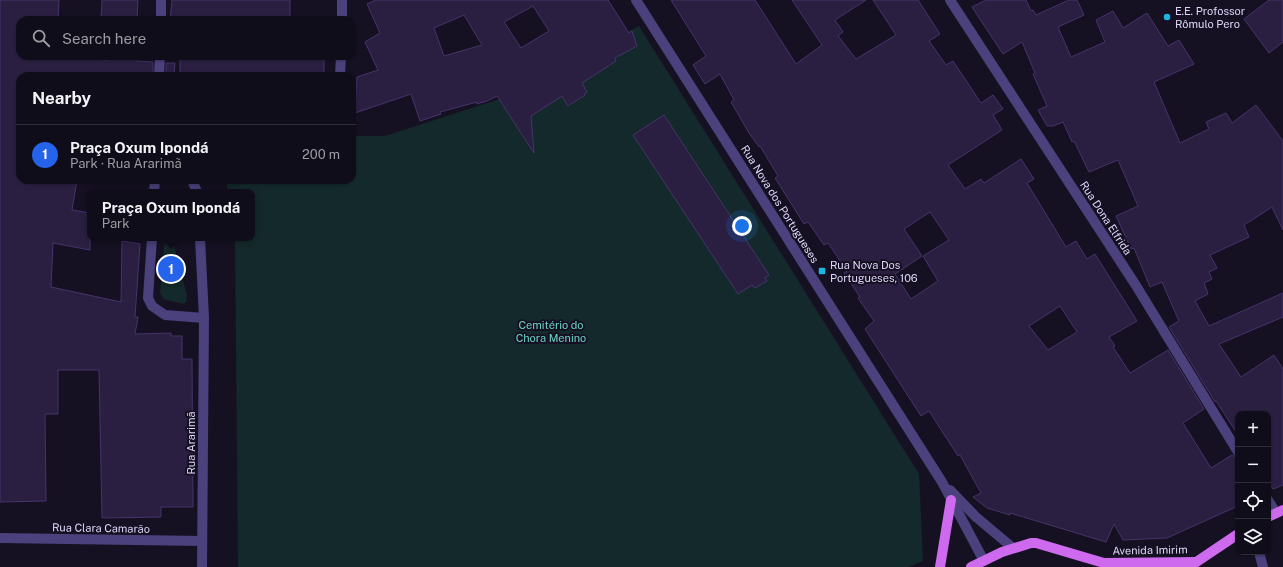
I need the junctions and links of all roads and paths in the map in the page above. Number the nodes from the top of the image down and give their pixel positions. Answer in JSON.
{"nodes":[{"id":1,"x":162,"y":0,"type":"edge"},
{"id":2,"x":342,"y":0,"type":"edge"},
{"id":3,"x":636,"y":0,"type":"edge"},
{"id":4,"x":950,"y":0,"type":"edge"},
{"id":5,"x":161,"y":16,"type":"edge"},
{"id":6,"x":342,"y":16,"type":"edge"},
{"id":7,"x":160,"y":60,"type":"edge"},
{"id":8,"x":341,"y":60,"type":"edge"},
{"id":9,"x":159,"y":72,"type":"edge"},
{"id":10,"x":340,"y":72,"type":"edge"},
{"id":11,"x":152,"y":241,"type":"edge"},
{"id":12,"x":200,"y":241,"type":"edge"},
{"id":13,"x":204,"y":318,"type":"junction"},
{"id":14,"x":1235,"y":447,"type":"edge"},
{"id":15,"x":942,"y":482,"type":"junction"},
{"id":16,"x":951,"y":500,"type":"junction"},
{"id":17,"x":1235,"y":536,"type":"edge"},
{"id":18,"x":0,"y":538,"type":"edge"},
{"id":19,"x":202,"y":541,"type":"junction"},
{"id":20,"x":1013,"y":548,"type":"junction"},
{"id":21,"x":1259,"y":555,"type":"edge"},
{"id":22,"x":984,"y":561,"type":"junction"},
{"id":23,"x":1192,"y":564,"type":"edge"},
{"id":24,"x":1106,"y":565,"type":"edge"},
{"id":25,"x":202,"y":567,"type":"edge"},
{"id":26,"x":940,"y":567,"type":"edge"},
{"id":27,"x":971,"y":567,"type":"edge"},
{"id":28,"x":1263,"y":567,"type":"edge"}],
"edges":[{"from":1,"to":5,"type":"street"},
{"from":2,"to":6,"type":"street"},
{"from":3,"to":15,"type":"street","name":"Rua Nova dos Portugueses"},
{"from":4,"to":14,"type":"street","name":"Rua Dona Elfrida"},
{"from":7,"to":9,"type":"street"},
{"from":8,"to":10,"type":"street"},
{"from":11,"to":13,"type":"street"},
{"from":12,"to":13,"type":"street","name":"Rua Ararimã"},
{"from":13,"to":19,"type":"street","name":"Rua Ararimã"},
{"from":15,"to":16,"type":"street","name":"Rua Nova dos Portugueses"},
{"from":15,"to":20,"type":"street","name":"Rua Nova dos Portugueses"},
{"from":16,"to":22,"type":"street","name":"Rua Nova dos Portugueses"},
{"from":16,"to":26,"type":"main road"},
{"from":17,"to":23,"type":"main road"},
{"from":18,"to":19,"type":"street","name":"Rua Clara Camarão"},
{"from":19,"to":25,"type":"street","name":"Rua Ararimã"},
{"from":20,"to":22,"type":"main road","name":"Avenida Imirim"},
{"from":20,"to":24,"type":"main road","name":"Avenida Imirim"},
{"from":21,"to":28,"type":"street"},
{"from":22,"to":27,"type":"main road","name":"Avenida Imirim"},
{"from":23,"to":24,"type":"main road","name":"Avenida Imirim"}]}
